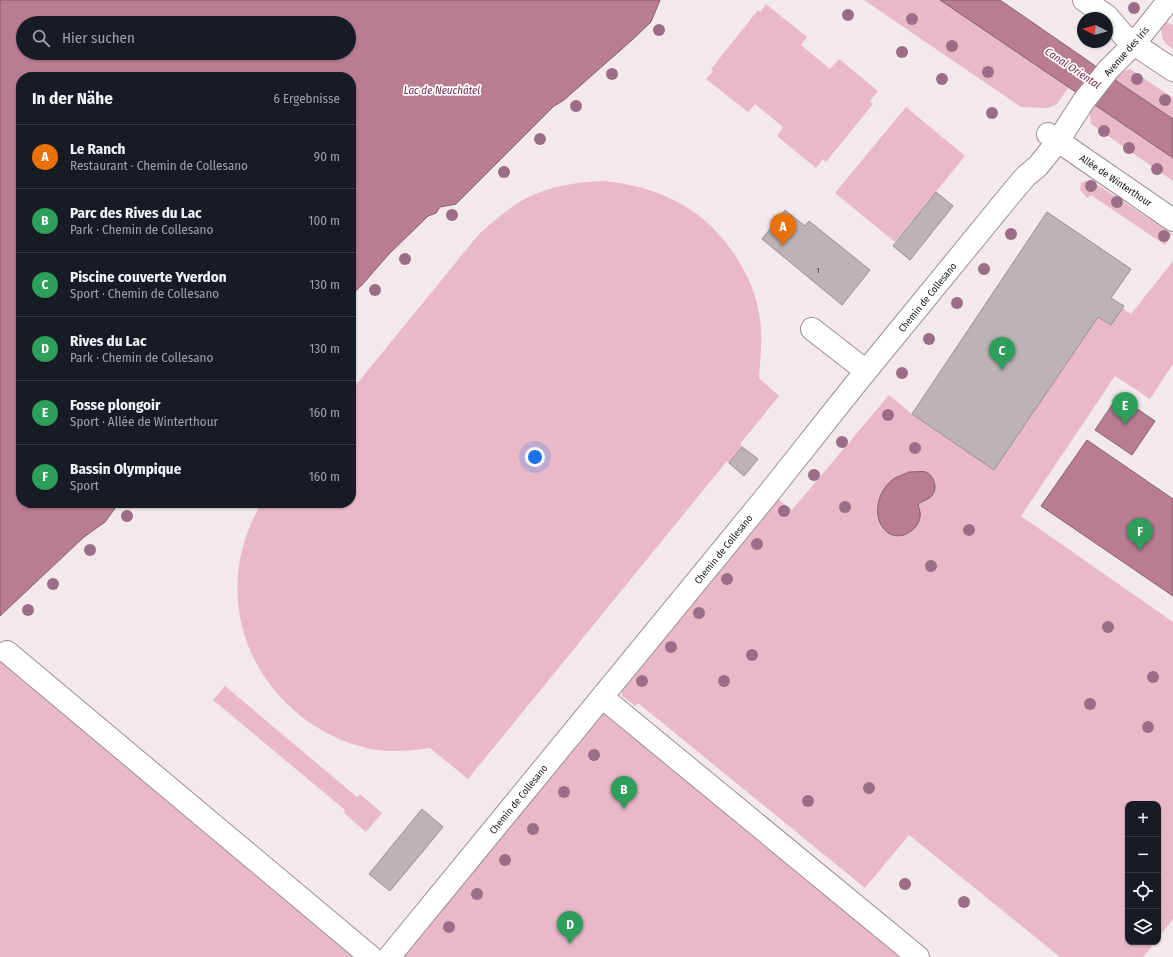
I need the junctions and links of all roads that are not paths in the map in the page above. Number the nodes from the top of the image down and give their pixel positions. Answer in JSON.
{"nodes":[{"id":1,"x":1084,"y":0,"type":"edge"},
{"id":2,"x":1169,"y":0,"type":"edge"},
{"id":3,"x":1130,"y":40,"type":"junction"},
{"id":4,"x":1173,"y":70,"type":"edge"},
{"id":5,"x":1053,"y":138,"type":"junction"},
{"id":6,"x":1173,"y":220,"type":"edge"},
{"id":7,"x":812,"y":329,"type":"dead end"},
{"id":8,"x":866,"y":371,"type":"junction"},
{"id":9,"x":7,"y":652,"type":"dead end"},
{"id":10,"x":602,"y":697,"type":"junction"},
{"id":11,"x":371,"y":957,"type":"edge"},
{"id":12,"x":389,"y":957,"type":"edge"},
{"id":13,"x":918,"y":957,"type":"edge"}],
"edges":[{"from":1,"to":3,"type":"street"},
{"from":2,"to":3,"type":"street","name":"Avenue des Iris"},
{"from":3,"to":4,"type":"street"},
{"from":3,"to":5,"type":"street","name":"Avenue des Iris"},
{"from":5,"to":6,"type":"street","name":"Allée de Winterthour"},
{"from":5,"to":8,"type":"street","name":"Chemin de Collesano"},
{"from":7,"to":8,"type":"street"},
{"from":8,"to":10,"type":"street","name":"Chemin de Collesano"},
{"from":9,"to":11,"type":"street"},
{"from":10,"to":12,"type":"street","name":"Chemin de Collesano"},
{"from":10,"to":13,"type":"street"}]}
